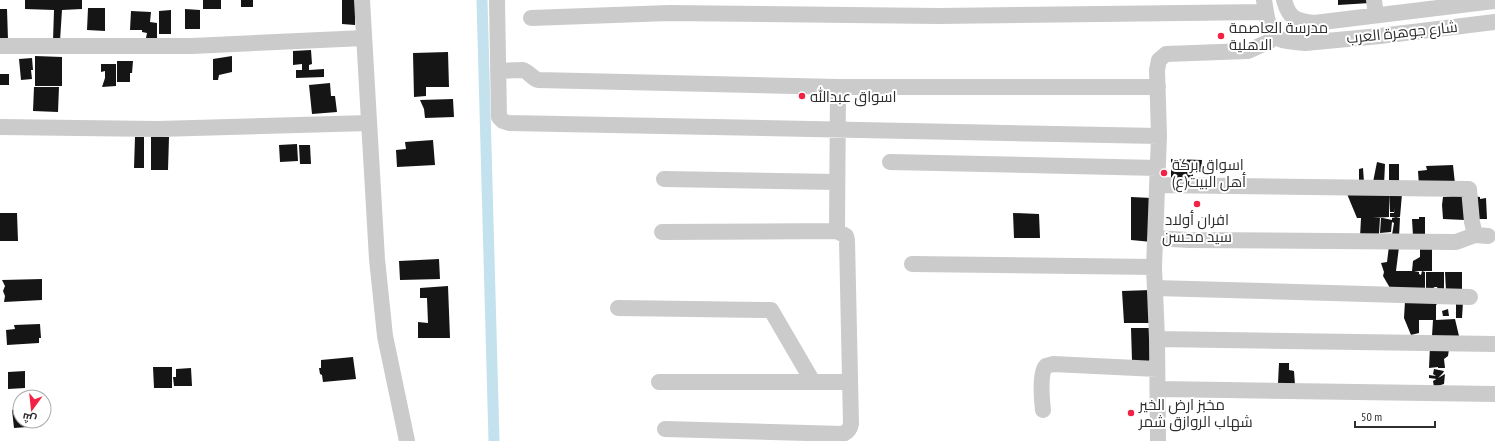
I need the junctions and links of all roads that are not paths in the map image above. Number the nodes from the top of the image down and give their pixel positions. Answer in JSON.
{"nodes":[{"id":1,"x":362,"y":0,"type":"edge"},
{"id":2,"x":497,"y":0,"type":"edge"},
{"id":3,"x":1284,"y":0,"type":"edge"},
{"id":4,"x":1495,"y":0,"type":"edge"},
{"id":5,"x":1463,"y":4,"type":"junction"},
{"id":6,"x":1265,"y":6,"type":"edge"},
{"id":7,"x":1375,"y":8,"type":"edge"},
{"id":8,"x":531,"y":18,"type":"dead end"},
{"id":9,"x":1495,"y":22,"type":"edge"},
{"id":10,"x":1466,"y":25,"type":"junction"},
{"id":11,"x":1276,"y":36,"type":"junction"},
{"id":12,"x":364,"y":38,"type":"junction"},
{"id":13,"x":0,"y":46,"type":"edge"},
{"id":14,"x":498,"y":71,"type":"junction"},
{"id":15,"x":838,"y":87,"type":"junction"},
{"id":16,"x":1158,"y":87,"type":"junction"},
{"id":17,"x":369,"y":123,"type":"junction"},
{"id":18,"x":0,"y":127,"type":"edge"},
{"id":19,"x":837,"y":130,"type":"junction"},
{"id":20,"x":1159,"y":136,"type":"junction"},
{"id":21,"x":890,"y":162,"type":"dead end"},
{"id":22,"x":1158,"y":168,"type":"junction"},
{"id":23,"x":664,"y":179,"type":"dead end"},
{"id":24,"x":837,"y":182,"type":"junction"},
{"id":25,"x":1158,"y":185,"type":"junction"},
{"id":26,"x":837,"y":231,"type":"junction"},
{"id":27,"x":662,"y":232,"type":"dead end"},
{"id":28,"x":1155,"y":238,"type":"junction"},
{"id":29,"x":912,"y":264,"type":"dead end"},
{"id":30,"x":1154,"y":267,"type":"junction"},
{"id":31,"x":1155,"y":288,"type":"junction"},
{"id":32,"x":1470,"y":297,"type":"dead end"},
{"id":33,"x":618,"y":308,"type":"dead end"},
{"id":34,"x":1157,"y":339,"type":"junction"},
{"id":35,"x":1495,"y":344,"type":"edge"},
{"id":36,"x":1157,"y":369,"type":"junction"},
{"id":37,"x":659,"y":382,"type":"dead end"},
{"id":38,"x":813,"y":382,"type":"junction"},
{"id":39,"x":850,"y":382,"type":"junction"},
{"id":40,"x":1161,"y":389,"type":"dead end"},
{"id":41,"x":1495,"y":394,"type":"edge"},
{"id":42,"x":1042,"y":410,"type":"dead end"},
{"id":43,"x":665,"y":429,"type":"dead end"},
{"id":44,"x":407,"y":441,"type":"edge"},
{"id":45,"x":1158,"y":441,"type":"edge"}],
"edges":[{"from":1,"to":12,"type":"street"},
{"from":2,"to":14,"type":"street"},
{"from":3,"to":7,"type":"street","name":"شارع جوهرة العرب"},
{"from":4,"to":5,"type":"street","name":"شارع جوهرة العرب"},
{"from":5,"to":7,"type":"street","name":"شارع جوهرة العرب"},
{"from":5,"to":10,"type":"street"},
{"from":6,"to":8,"type":"street"},
{"from":6,"to":11,"type":"street"},
{"from":9,"to":10,"type":"street","name":"شارع جوهرة العرب"},
{"from":10,"to":11,"type":"street","name":"شارع جوهرة العرب"},
{"from":11,"to":16,"type":"street"},
{"from":12,"to":13,"type":"street"},
{"from":12,"to":17,"type":"street"},
{"from":14,"to":15,"type":"street"},
{"from":14,"to":19,"type":"street"},
{"from":15,"to":16,"type":"street"},
{"from":15,"to":19,"type":"street"},
{"from":16,"to":20,"type":"street"},
{"from":17,"to":18,"type":"street"},
{"from":17,"to":44,"type":"street"},
{"from":19,"to":20,"type":"street"},
{"from":19,"to":24,"type":"street"},
{"from":20,"to":22,"type":"street"},
{"from":21,"to":22,"type":"street"},
{"from":22,"to":25,"type":"street"},
{"from":23,"to":24,"type":"street"},
{"from":24,"to":26,"type":"street"},
{"from":25,"to":28,"type":"street"},
{"from":25,"to":28,"type":"street"},
{"from":26,"to":27,"type":"street"},
{"from":26,"to":39,"type":"street"},
{"from":28,"to":30,"type":"street"},
{"from":29,"to":30,"type":"street"},
{"from":30,"to":31,"type":"street"},
{"from":31,"to":32,"type":"street"},
{"from":31,"to":34,"type":"street"},
{"from":33,"to":38,"type":"street"},
{"from":34,"to":35,"type":"street"},
{"from":34,"to":36,"type":"street"},
{"from":36,"to":42,"type":"street"},
{"from":36,"to":45,"type":"street"},
{"from":37,"to":38,"type":"street"},
{"from":38,"to":39,"type":"street"},
{"from":39,"to":43,"type":"street"},
{"from":40,"to":41,"type":"street"}]}
